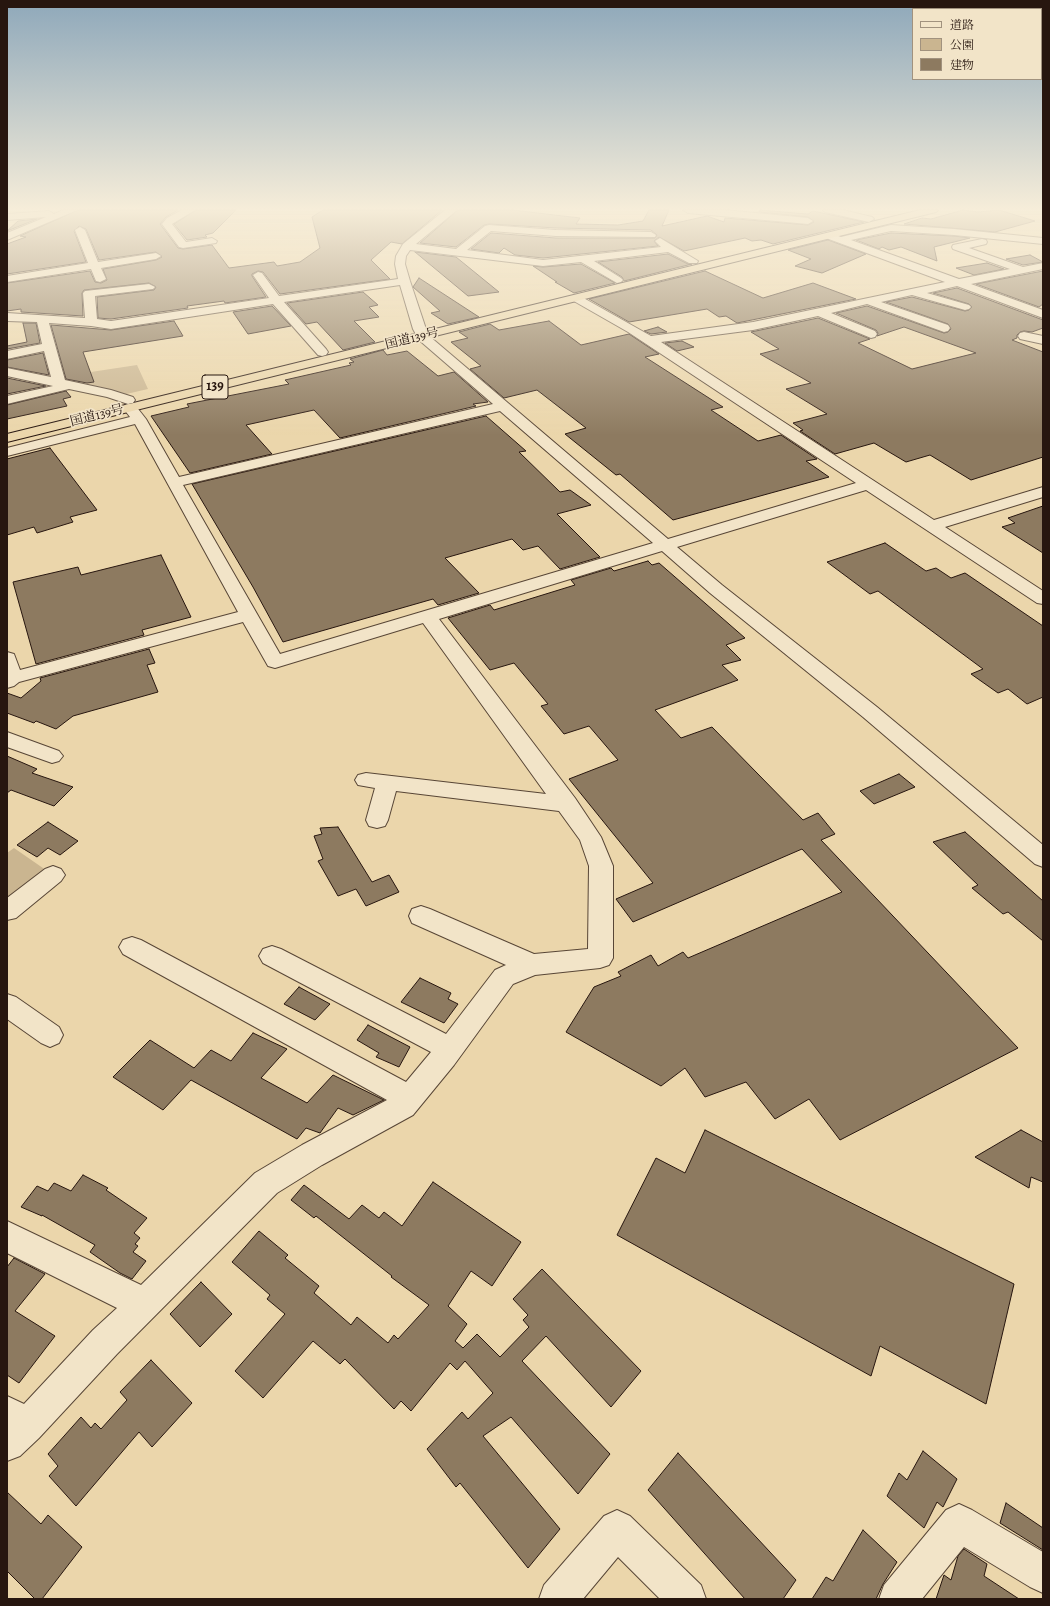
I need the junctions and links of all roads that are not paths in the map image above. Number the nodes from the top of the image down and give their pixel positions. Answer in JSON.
{"nodes":[{"id":1,"x":102,"y":285,"type":"edge"},
{"id":2,"x":265,"y":285,"type":"edge"},
{"id":3,"x":379,"y":285,"type":"edge"},
{"id":4,"x":405,"y":285,"type":"edge"},
{"id":5,"x":600,"y":285,"type":"edge"},
{"id":6,"x":632,"y":285,"type":"edge"},
{"id":7,"x":947,"y":285,"type":"edge"},
{"id":8,"x":962,"y":285,"type":"edge"},
{"id":9,"x":104,"y":292,"type":"junction"},
{"id":10,"x":912,"y":292,"type":"junction"},
{"id":11,"x":576,"y":298,"type":"junction"},
{"id":12,"x":277,"y":301,"type":"junction"},
{"id":13,"x":867,"y":301,"type":"junction"},
{"id":14,"x":120,"y":302,"type":"dead end"},
{"id":15,"x":965,"y":307,"type":"dead end"},
{"id":16,"x":818,"y":312,"type":"junction"},
{"id":17,"x":1043,"y":314,"type":"edge"},
{"id":18,"x":7,"y":317,"type":"edge"},
{"id":19,"x":42,"y":319,"type":"junction"},
{"id":20,"x":91,"y":322,"type":"junction"},
{"id":21,"x":944,"y":328,"type":"dead end"},
{"id":22,"x":421,"y":333,"type":"junction"},
{"id":23,"x":871,"y":334,"type":"dead end"},
{"id":24,"x":1024,"y":336,"type":"dead end"},
{"id":25,"x":651,"y":340,"type":"junction"},
{"id":26,"x":1043,"y":340,"type":"edge"},
{"id":27,"x":50,"y":346,"type":"junction"},
{"id":28,"x":322,"y":352,"type":"junction"},
{"id":29,"x":7,"y":354,"type":"edge"},
{"id":30,"x":11,"y":374,"type":"edge"},
{"id":31,"x":66,"y":384,"type":"junction"},
{"id":32,"x":7,"y":400,"type":"edge"},
{"id":33,"x":502,"y":406,"type":"junction"},
{"id":34,"x":132,"y":409,"type":"junction"},
{"id":35,"x":7,"y":429,"type":"edge"},
{"id":36,"x":7,"y":438,"type":"edge"},
{"id":37,"x":7,"y":452,"type":"edge"},
{"id":38,"x":175,"y":482,"type":"junction"},
{"id":39,"x":868,"y":484,"type":"junction"},
{"id":40,"x":1043,"y":492,"type":"edge"},
{"id":41,"x":933,"y":526,"type":"junction"},
{"id":42,"x":667,"y":546,"type":"junction"},
{"id":43,"x":1043,"y":599,"type":"edge"},
{"id":44,"x":248,"y":615,"type":"junction"},
{"id":45,"x":428,"y":617,"type":"junction"},
{"id":46,"x":7,"y":658,"type":"edge"},
{"id":47,"x":9,"y":680,"type":"edge"},
{"id":48,"x":7,"y":739,"type":"edge"},
{"id":49,"x":52,"y":756,"type":"dead end"},
{"id":50,"x":366,"y":780,"type":"dead end"},
{"id":51,"x":388,"y":782,"type":"junction"},
{"id":52,"x":566,"y":804,"type":"junction"},
{"id":53,"x":377,"y":820,"type":"dead end"},
{"id":54,"x":1043,"y":858,"type":"edge"},
{"id":55,"x":53,"y":875,"type":"dead end"},
{"id":56,"x":9,"y":907,"type":"edge"},
{"id":57,"x":422,"y":916,"type":"dead end"},
{"id":58,"x":132,"y":947,"type":"dead end"},
{"id":59,"x":272,"y":956,"type":"dead end"},
{"id":60,"x":532,"y":965,"type":"junction"},
{"id":61,"x":7,"y":1005,"type":"edge"},
{"id":62,"x":50,"y":1035,"type":"dead end"},
{"id":63,"x":450,"y":1049,"type":"junction"},
{"id":64,"x":410,"y":1098,"type":"junction"},
{"id":65,"x":7,"y":1237,"type":"edge"},
{"id":66,"x":145,"y":1304,"type":"junction"},
{"id":67,"x":14,"y":1427,"type":"edge"},
{"id":68,"x":1043,"y":1574,"type":"edge"},
{"id":69,"x":558,"y":1599,"type":"edge"},
{"id":70,"x":687,"y":1599,"type":"edge"},
{"id":71,"x":898,"y":1599,"type":"edge"}],
"edges":[{"from":1,"to":9,"type":"street"},
{"from":2,"to":12,"type":"street"},
{"from":3,"to":12,"type":"street"},
{"from":4,"to":22,"type":"street"},
{"from":5,"to":22,"type":"highway","name":"国道139号","number":"139"},
{"from":6,"to":11,"type":"highway","name":"国道139号","number":"139"},
{"from":7,"to":10,"type":"street"},
{"from":8,"to":17,"type":"street"},
{"from":9,"to":14,"type":"street"},
{"from":9,"to":20,"type":"street"},
{"from":10,"to":13,"type":"street"},
{"from":10,"to":15,"type":"street"},
{"from":11,"to":22,"type":"highway","name":"国道139号","number":"139"},
{"from":11,"to":25,"type":"street"},
{"from":12,"to":20,"type":"street"},
{"from":12,"to":28,"type":"street"},
{"from":13,"to":16,"type":"street"},
{"from":13,"to":21,"type":"street"},
{"from":16,"to":23,"type":"street"},
{"from":16,"to":25,"type":"street"},
{"from":18,"to":19,"type":"street"},
{"from":19,"to":20,"type":"street"},
{"from":19,"to":27,"type":"street"},
{"from":22,"to":28,"type":"highway","name":"国道139号","number":"139"},
{"from":22,"to":33,"type":"street"},
{"from":22,"to":34,"type":"highway","name":"国道139号","number":"139"},
{"from":24,"to":26,"type":"street"},
{"from":25,"to":39,"type":"street"},
{"from":27,"to":29,"type":"street"},
{"from":27,"to":31,"type":"street"},
{"from":28,"to":34,"type":"highway","name":"国道139号","number":"139"},
{"from":30,"to":31,"type":"street"},
{"from":31,"to":32,"type":"street"},
{"from":31,"to":34,"type":"street"},
{"from":33,"to":38,"type":"street"},
{"from":33,"to":42,"type":"street"},
{"from":34,"to":35,"type":"highway","name":"国道139号","number":"139"},
{"from":34,"to":36,"type":"highway","name":"国道139号","number":"139"},
{"from":34,"to":37,"type":"street"},
{"from":34,"to":38,"type":"street"},
{"from":38,"to":44,"type":"street"},
{"from":39,"to":41,"type":"street"},
{"from":39,"to":42,"type":"street"},
{"from":40,"to":41,"type":"street"},
{"from":41,"to":43,"type":"street"},
{"from":42,"to":45,"type":"street"},
{"from":42,"to":54,"type":"street"},
{"from":44,"to":45,"type":"street"},
{"from":44,"to":47,"type":"street"},
{"from":45,"to":52,"type":"street"},
{"from":46,"to":47,"type":"street"},
{"from":48,"to":49,"type":"street"},
{"from":50,"to":51,"type":"street"},
{"from":51,"to":52,"type":"street"},
{"from":51,"to":53,"type":"street"},
{"from":52,"to":60,"type":"street"},
{"from":55,"to":56,"type":"street"},
{"from":57,"to":60,"type":"street"},
{"from":58,"to":64,"type":"street"},
{"from":59,"to":63,"type":"street"},
{"from":60,"to":63,"type":"street"},
{"from":61,"to":62,"type":"street"},
{"from":63,"to":64,"type":"street"},
{"from":64,"to":66,"type":"street"},
{"from":65,"to":66,"type":"street"},
{"from":66,"to":67,"type":"street"},
{"from":68,"to":71,"type":"street"},
{"from":69,"to":70,"type":"street"}]}
